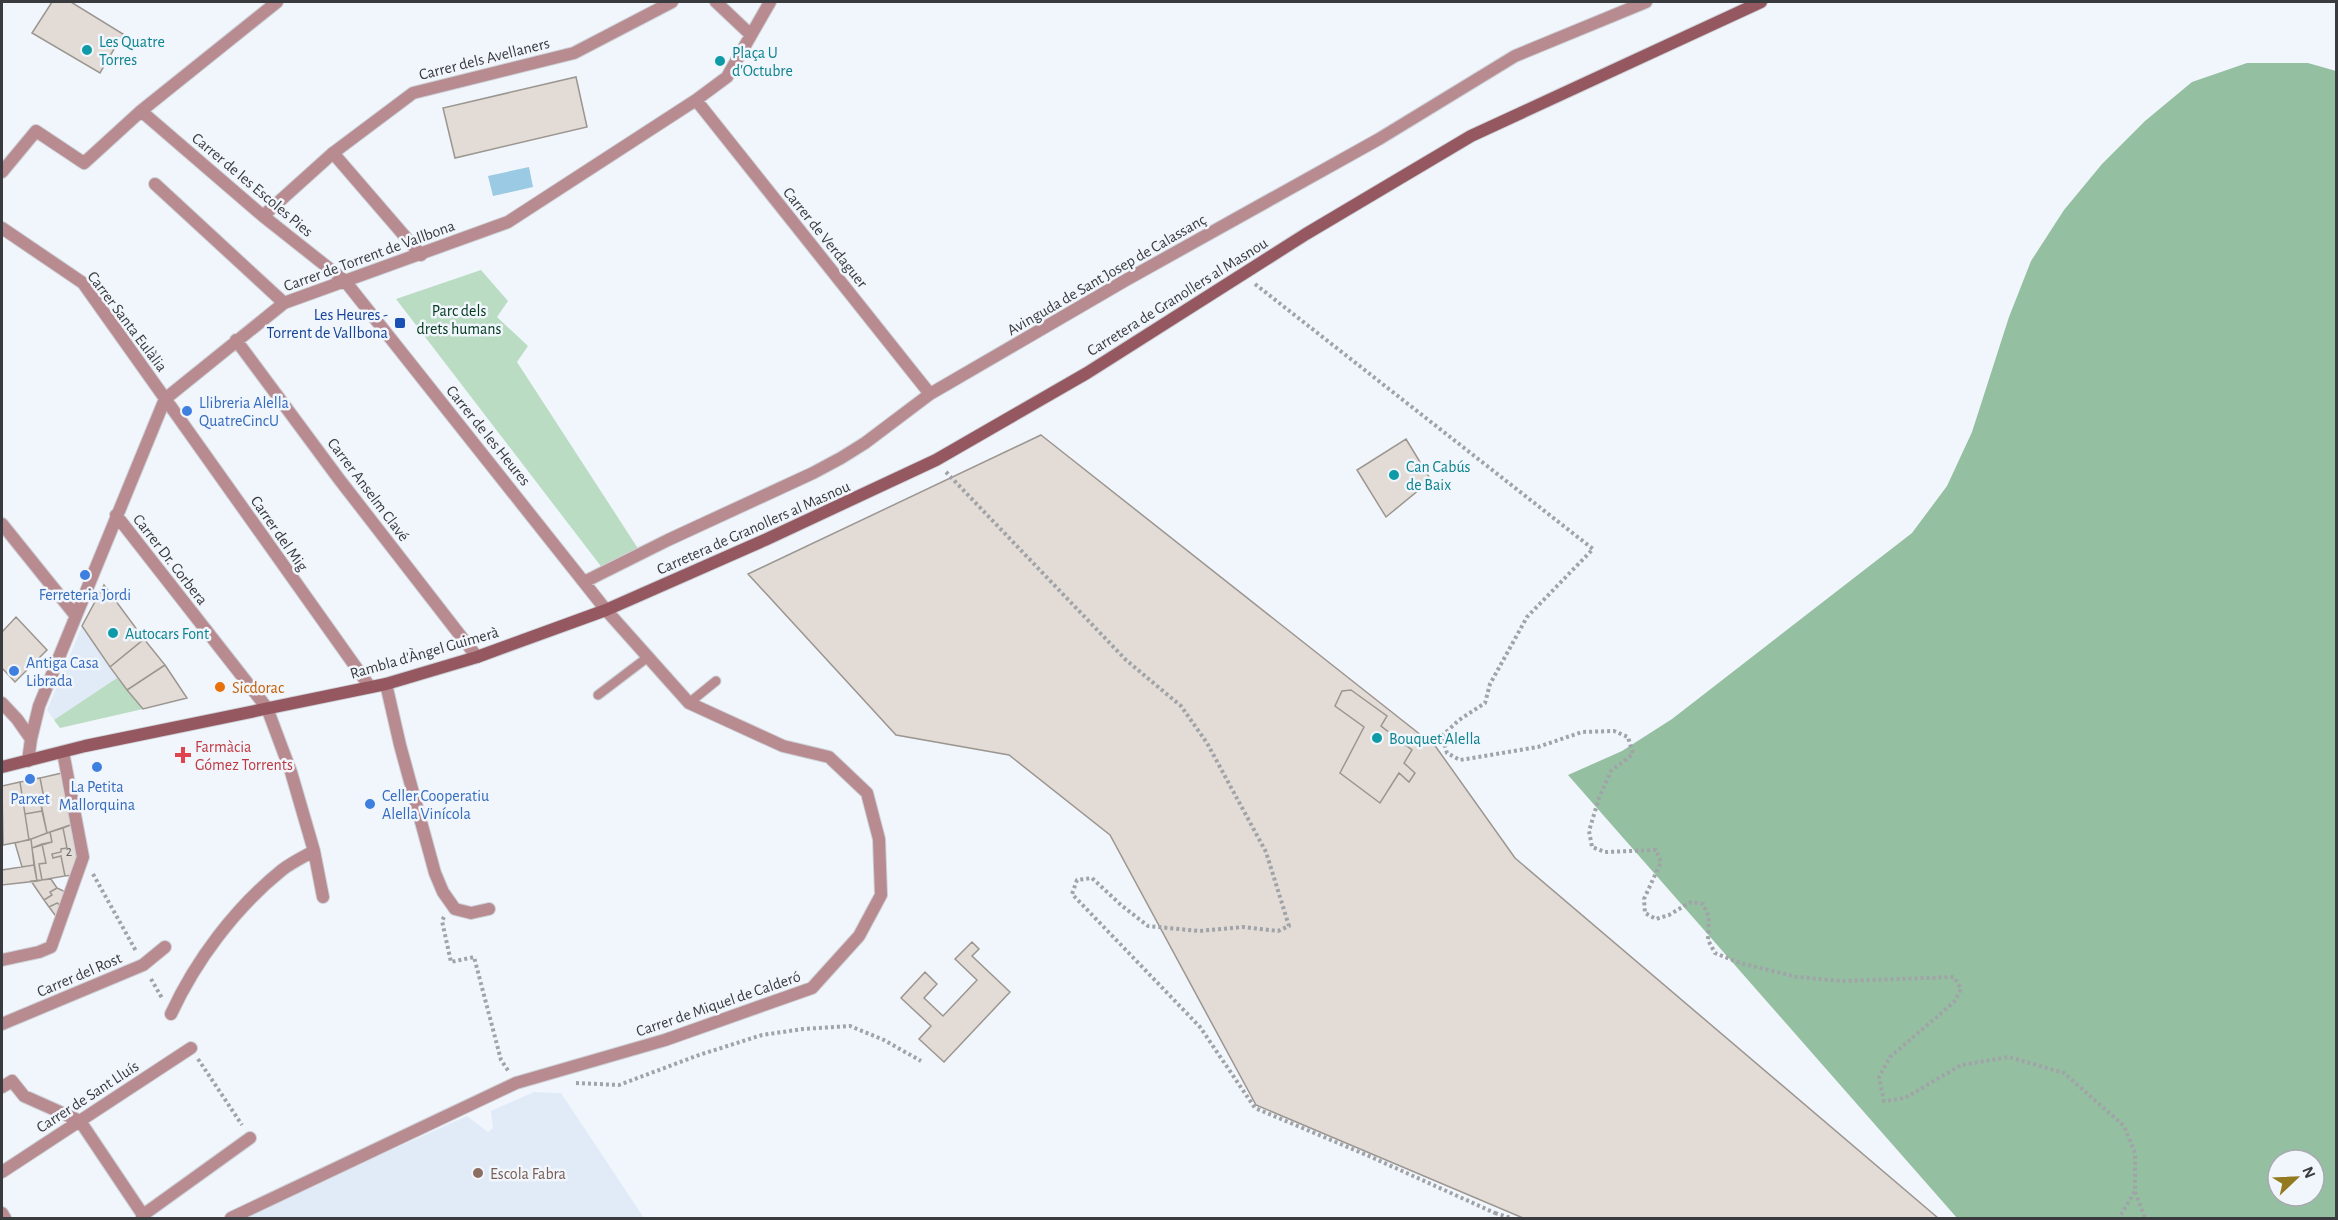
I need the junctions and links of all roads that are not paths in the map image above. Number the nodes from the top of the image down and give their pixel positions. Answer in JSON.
{"nodes":[{"id":1,"x":277,"y":2,"type":"edge"},
{"id":2,"x":672,"y":2,"type":"edge"},
{"id":3,"x":716,"y":2,"type":"edge"},
{"id":4,"x":770,"y":2,"type":"edge"},
{"id":5,"x":1646,"y":2,"type":"edge"},
{"id":6,"x":1761,"y":2,"type":"edge"},
{"id":7,"x":751,"y":34,"type":"junction"},
{"id":8,"x":696,"y":100,"type":"junction"},
{"id":9,"x":141,"y":111,"type":"junction"},
{"id":10,"x":333,"y":153,"type":"junction"},
{"id":11,"x":2,"y":172,"type":"edge"},
{"id":12,"x":155,"y":184,"type":"dead end"},
{"id":13,"x":262,"y":216,"type":"junction"},
{"id":14,"x":2,"y":228,"type":"edge"},
{"id":15,"x":421,"y":255,"type":"junction"},
{"id":16,"x":345,"y":281,"type":"junction"},
{"id":17,"x":284,"y":303,"type":"junction"},
{"id":18,"x":236,"y":340,"type":"junction"},
{"id":19,"x":930,"y":394,"type":"junction"},
{"id":20,"x":165,"y":399,"type":"junction"},
{"id":21,"x":116,"y":515,"type":"junction"},
{"id":22,"x":2,"y":524,"type":"edge"},
{"id":23,"x":586,"y":582,"type":"junction"},
{"id":24,"x":606,"y":610,"type":"junction"},
{"id":25,"x":76,"y":616,"type":"junction"},
{"id":26,"x":477,"y":657,"type":"junction"},
{"id":27,"x":648,"y":657,"type":"junction"},
{"id":28,"x":716,"y":681,"type":"dead end"},
{"id":29,"x":386,"y":684,"type":"junction"},
{"id":30,"x":370,"y":687,"type":"junction"},
{"id":31,"x":598,"y":695,"type":"dead end"},
{"id":32,"x":2,"y":703,"type":"edge"},
{"id":33,"x":689,"y":703,"type":"junction"},
{"id":34,"x":267,"y":708,"type":"junction"},
{"id":35,"x":31,"y":739,"type":"junction"},
{"id":36,"x":63,"y":752,"type":"junction"},
{"id":37,"x":28,"y":761,"type":"junction"},
{"id":38,"x":2,"y":767,"type":"edge"},
{"id":39,"x":314,"y":851,"type":"junction"},
{"id":40,"x":323,"y":897,"type":"dead end"},
{"id":41,"x":489,"y":909,"type":"dead end"},
{"id":42,"x":165,"y":947,"type":"dead end"},
{"id":43,"x":2,"y":960,"type":"edge"},
{"id":44,"x":171,"y":1014,"type":"dead end"},
{"id":45,"x":2,"y":1024,"type":"edge"},
{"id":46,"x":191,"y":1048,"type":"dead end"},
{"id":47,"x":2,"y":1087,"type":"edge"},
{"id":48,"x":80,"y":1121,"type":"junction"},
{"id":49,"x":250,"y":1138,"type":"dead end"},
{"id":50,"x":2,"y":1172,"type":"edge"},
{"id":51,"x":2,"y":1213,"type":"edge"},
{"id":52,"x":143,"y":1217,"type":"edge"},
{"id":53,"x":5,"y":1218,"type":"edge"},
{"id":54,"x":231,"y":1218,"type":"edge"}],
"edges":[{"from":1,"to":9,"type":"street"},
{"from":2,"to":10,"type":"street","name":"Carrer dels Avellaners"},
{"from":3,"to":7,"type":"street"},
{"from":4,"to":7,"type":"street","name":"Carrer de Torrent de Vallbona"},
{"from":5,"to":19,"type":"street","name":"Avinguda de Sant Josep de Calassanç"},
{"from":6,"to":24,"type":"main road","name":"Carretera de Granollers al Masnou"},
{"from":7,"to":8,"type":"street","name":"Carrer de Torrent de Vallbona"},
{"from":8,"to":15,"type":"street","name":"Carrer de Torrent de Vallbona"},
{"from":8,"to":19,"type":"street","name":"Carrer de Verdaguer"},
{"from":9,"to":11,"type":"street"},
{"from":9,"to":13,"type":"street","name":"Carrer de les Escoles Pies"},
{"from":10,"to":13,"type":"street","name":"Carrer dels Avellaners"},
{"from":10,"to":15,"type":"street"},
{"from":12,"to":17,"type":"street"},
{"from":13,"to":16,"type":"street","name":"Carrer de les Escoles Pies"},
{"from":14,"to":20,"type":"street","name":"Carrer Santa Eulàlia"},
{"from":15,"to":16,"type":"street","name":"Carrer de Torrent de Vallbona"},
{"from":16,"to":17,"type":"street","name":"Carrer de Torrent de Vallbona"},
{"from":16,"to":23,"type":"street","name":"Carrer de les Heures"},
{"from":17,"to":18,"type":"street","name":"Carrer de Torrent de Vallbona"},
{"from":18,"to":20,"type":"street","name":"Carrer de Torrent de Vallbona"},
{"from":18,"to":26,"type":"street","name":"Carrer Anselm Clavé"},
{"from":19,"to":23,"type":"street","name":"Avinguda de Sant Josep de Calassanç"},
{"from":20,"to":21,"type":"street","name":"Carrer de Torrent de Vallbona"},
{"from":20,"to":30,"type":"street","name":"Carrer del Mig"},
{"from":21,"to":25,"type":"street","name":"Carrer de Torrent de Vallbona"},
{"from":21,"to":34,"type":"street","name":"Carrer Dr. Corbera"},
{"from":22,"to":25,"type":"street"},
{"from":23,"to":24,"type":"street","name":"Carrer de les Heures"},
{"from":24,"to":26,"type":"main road","name":"Rambla d'Àngel Guimerà"},
{"from":24,"to":27,"type":"street","name":"Carrer de Miquel de Calderó"},
{"from":25,"to":35,"type":"street","name":"Carrer de Torrent de Vallbona"},
{"from":26,"to":29,"type":"main road","name":"Rambla d'Àngel Guimerà"},
{"from":27,"to":31,"type":"lane"},
{"from":27,"to":33,"type":"street","name":"Carrer de Miquel de Calderó"},
{"from":28,"to":33,"type":"lane"},
{"from":29,"to":30,"type":"main road","name":"Rambla d'Àngel Guimerà"},
{"from":29,"to":41,"type":"street"},
{"from":30,"to":34,"type":"main road","name":"Rambla d'Àngel Guimerà"},
{"from":32,"to":35,"type":"street"},
{"from":33,"to":54,"type":"street","name":"Carrer de Miquel de Calderó"},
{"from":34,"to":36,"type":"main road","name":"Rambla d'Àngel Guimerà"},
{"from":34,"to":39,"type":"street","name":"Carrer Dr. Corbera"},
{"from":35,"to":37,"type":"street","name":"Carrer de Torrent de Vallbona"},
{"from":36,"to":37,"type":"main road","name":"Rambla d'Àngel Guimerà"},
{"from":36,"to":43,"type":"street"},
{"from":37,"to":38,"type":"main road","name":"Rambla d'Àngel Guimerà"},
{"from":39,"to":40,"type":"street","name":"Carrer Dr. Corbera"},
{"from":39,"to":44,"type":"street"},
{"from":42,"to":45,"type":"street","name":"Carrer del Rost"},
{"from":46,"to":48,"type":"street","name":"Carrer de Sant Lluís"},
{"from":47,"to":48,"type":"street"},
{"from":48,"to":50,"type":"street","name":"Carrer de Sant Lluís"},
{"from":48,"to":52,"type":"street"},
{"from":49,"to":52,"type":"street"},
{"from":51,"to":53,"type":"street"}]}
